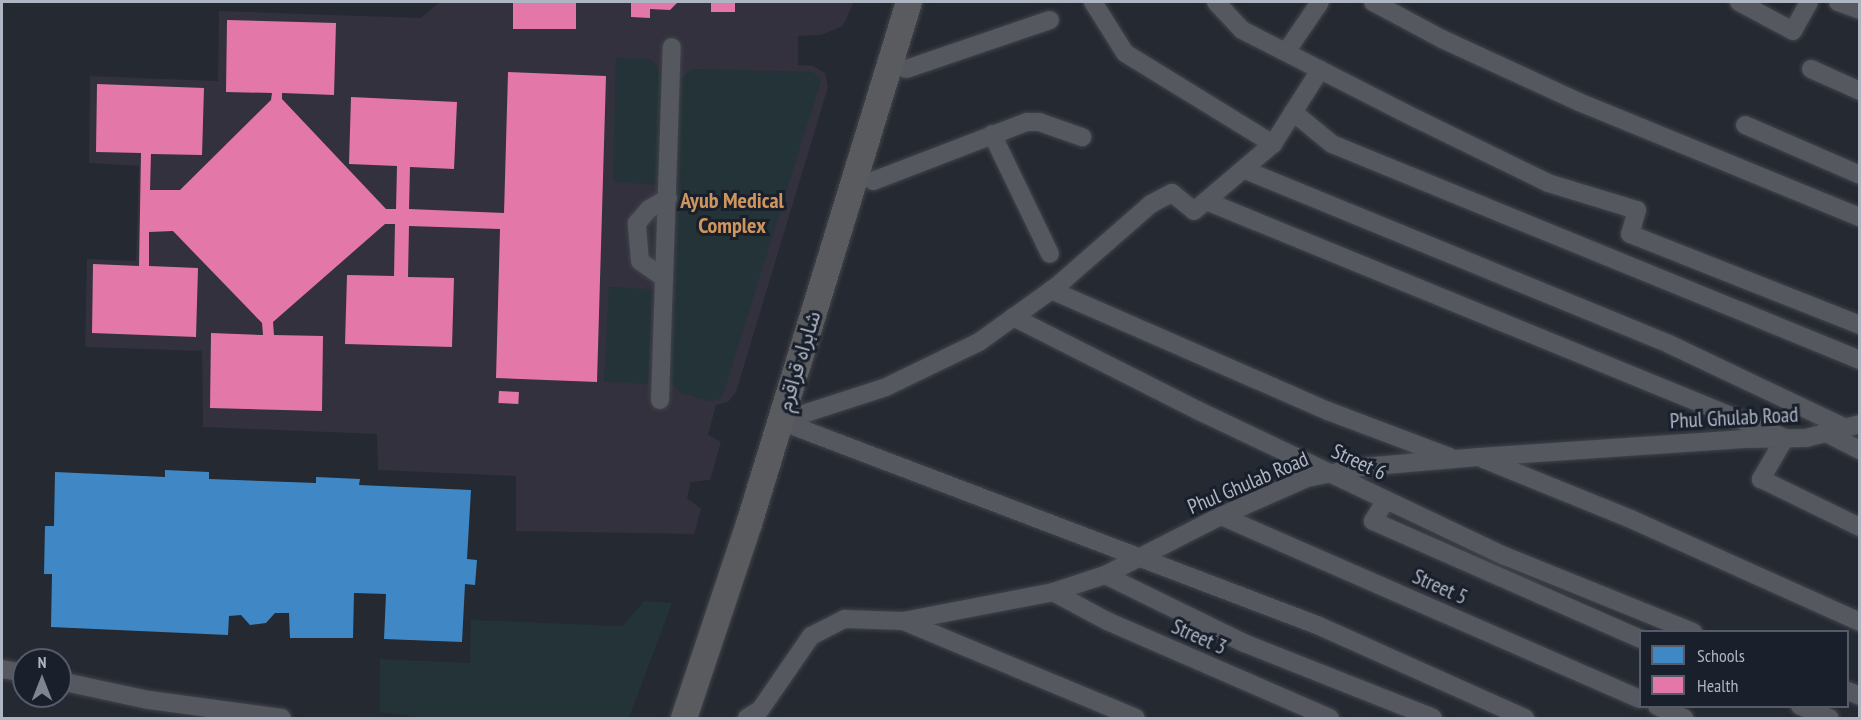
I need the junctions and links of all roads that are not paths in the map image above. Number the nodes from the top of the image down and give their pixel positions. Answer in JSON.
{"nodes":[{"id":1,"x":909,"y":2,"type":"edge"},
{"id":2,"x":927,"y":2,"type":"edge"},
{"id":3,"x":1093,"y":2,"type":"edge"},
{"id":4,"x":1216,"y":2,"type":"edge"},
{"id":5,"x":1320,"y":2,"type":"edge"},
{"id":6,"x":1373,"y":2,"type":"edge"},
{"id":7,"x":1739,"y":2,"type":"edge"},
{"id":8,"x":1809,"y":2,"type":"edge"},
{"id":9,"x":1838,"y":2,"type":"edge"},
{"id":10,"x":1860,"y":10,"type":"edge"},
{"id":11,"x":1050,"y":20,"type":"dead end"},
{"id":12,"x":672,"y":47,"type":"dead end"},
{"id":13,"x":1286,"y":52,"type":"junction"},
{"id":14,"x":906,"y":69,"type":"junction"},
{"id":15,"x":1811,"y":69,"type":"dead end"},
{"id":16,"x":1320,"y":70,"type":"junction"},
{"id":17,"x":1860,"y":91,"type":"edge"},
{"id":18,"x":1293,"y":112,"type":"junction"},
{"id":19,"x":1745,"y":125,"type":"dead end"},
{"id":20,"x":992,"y":134,"type":"junction"},
{"id":21,"x":1082,"y":137,"type":"dead end"},
{"id":22,"x":1273,"y":144,"type":"junction"},
{"id":23,"x":1245,"y":170,"type":"junction"},
{"id":24,"x":1860,"y":175,"type":"edge"},
{"id":25,"x":873,"y":181,"type":"junction"},
{"id":26,"x":668,"y":198,"type":"junction"},
{"id":27,"x":1206,"y":201,"type":"junction"},
{"id":28,"x":1860,"y":217,"type":"edge"},
{"id":29,"x":1050,"y":254,"type":"dead end"},
{"id":30,"x":664,"y":278,"type":"junction"},
{"id":31,"x":1051,"y":290,"type":"junction"},
{"id":32,"x":1013,"y":317,"type":"junction"},
{"id":33,"x":1860,"y":325,"type":"edge"},
{"id":34,"x":1860,"y":360,"type":"edge"},
{"id":35,"x":660,"y":400,"type":"dead end"},
{"id":36,"x":798,"y":421,"type":"junction"},
{"id":37,"x":1853,"y":426,"type":"edge"},
{"id":38,"x":1826,"y":433,"type":"junction"},
{"id":39,"x":1785,"y":438,"type":"junction"},
{"id":40,"x":1860,"y":450,"type":"edge"},
{"id":41,"x":1479,"y":457,"type":"junction"},
{"id":42,"x":1456,"y":459,"type":"junction"},
{"id":43,"x":1330,"y":473,"type":"junction"},
{"id":44,"x":1386,"y":500,"type":"junction"},
{"id":45,"x":1221,"y":516,"type":"junction"},
{"id":46,"x":1860,"y":527,"type":"edge"},
{"id":47,"x":1142,"y":556,"type":"junction"},
{"id":48,"x":1105,"y":575,"type":"junction"},
{"id":49,"x":1053,"y":592,"type":"junction"},
{"id":50,"x":903,"y":621,"type":"junction"},
{"id":51,"x":1860,"y":622,"type":"edge"},
{"id":52,"x":1689,"y":630,"type":"edge"},
{"id":53,"x":1639,"y":638,"type":"edge"},
{"id":54,"x":72,"y":684,"type":"edge"},
{"id":55,"x":1639,"y":698,"type":"edge"},
{"id":56,"x":1662,"y":708,"type":"edge"},
{"id":57,"x":1805,"y":708,"type":"edge"},
{"id":58,"x":282,"y":718,"type":"edge"},
{"id":59,"x":684,"y":718,"type":"edge"},
{"id":60,"x":703,"y":718,"type":"edge"},
{"id":61,"x":747,"y":718,"type":"edge"},
{"id":62,"x":1136,"y":718,"type":"edge"},
{"id":63,"x":1330,"y":718,"type":"edge"},
{"id":64,"x":1433,"y":718,"type":"edge"},
{"id":65,"x":1525,"y":718,"type":"edge"},
{"id":66,"x":1684,"y":718,"type":"edge"},
{"id":67,"x":1830,"y":718,"type":"edge"}],
"edges":[{"from":1,"to":59,"type":"highway","name":"شاہراہ قراقرم"},
{"from":2,"to":14,"type":"highway","name":"شاہراہ قراقرم"},
{"from":3,"to":22,"type":"street"},
{"from":4,"to":13,"type":"street"},
{"from":5,"to":13,"type":"street"},
{"from":6,"to":28,"type":"street"},
{"from":7,"to":8,"type":"street"},
{"from":9,"to":10,"type":"street"},
{"from":11,"to":14,"type":"street"},
{"from":12,"to":26,"type":"street"},
{"from":13,"to":16,"type":"street"},
{"from":14,"to":25,"type":"highway","name":"شاہراہ قراقرم"},
{"from":15,"to":17,"type":"street"},
{"from":16,"to":18,"type":"street"},
{"from":16,"to":33,"type":"street"},
{"from":18,"to":22,"type":"street"},
{"from":18,"to":34,"type":"street"},
{"from":19,"to":24,"type":"street"},
{"from":20,"to":21,"type":"street"},
{"from":20,"to":25,"type":"street"},
{"from":20,"to":29,"type":"street"},
{"from":22,"to":23,"type":"street"},
{"from":23,"to":27,"type":"street"},
{"from":23,"to":37,"type":"street"},
{"from":25,"to":36,"type":"highway","name":"شاہراہ قراقرم"},
{"from":26,"to":30,"type":"street"},
{"from":26,"to":30,"type":"street"},
{"from":27,"to":31,"type":"street"},
{"from":27,"to":39,"type":"street"},
{"from":30,"to":35,"type":"street"},
{"from":31,"to":32,"type":"street"},
{"from":31,"to":42,"type":"street"},
{"from":32,"to":36,"type":"street"},
{"from":32,"to":43,"type":"street","name":"Street 6"},
{"from":36,"to":47,"type":"street"},
{"from":36,"to":60,"type":"highway","name":"شاہراہ قراقرم"},
{"from":37,"to":38,"type":"street","name":"Phul Ghulab Road"},
{"from":38,"to":39,"type":"street","name":"Phul Ghulab Road"},
{"from":38,"to":40,"type":"street"},
{"from":39,"to":41,"type":"street","name":"Phul Ghulab Road"},
{"from":39,"to":46,"type":"street"},
{"from":41,"to":42,"type":"street","name":"Phul Ghulab Road"},
{"from":41,"to":51,"type":"street"},
{"from":42,"to":43,"type":"street","name":"Phul Ghulab Road"},
{"from":43,"to":44,"type":"street","name":"Street 6"},
{"from":43,"to":45,"type":"street","name":"Phul Ghulab Road"},
{"from":44,"to":52,"type":"street","name":"Street 6"},
{"from":44,"to":53,"type":"street"},
{"from":45,"to":47,"type":"street","name":"Phul Ghulab Road"},
{"from":45,"to":55,"type":"street","name":"Street 5"},
{"from":47,"to":48,"type":"street","name":"Phul Ghulab Road"},
{"from":47,"to":65,"type":"street"},
{"from":48,"to":49,"type":"street","name":"Phul Ghulab Road"},
{"from":48,"to":64,"type":"street"},
{"from":49,"to":50,"type":"street","name":"Phul Ghulab Road"},
{"from":49,"to":63,"type":"street","name":"Street 3"},
{"from":50,"to":61,"type":"street","name":"Phul Ghulab Road"},
{"from":50,"to":62,"type":"street"},
{"from":54,"to":58,"type":"street"},
{"from":56,"to":66,"type":"street"},
{"from":57,"to":67,"type":"street"}]}
